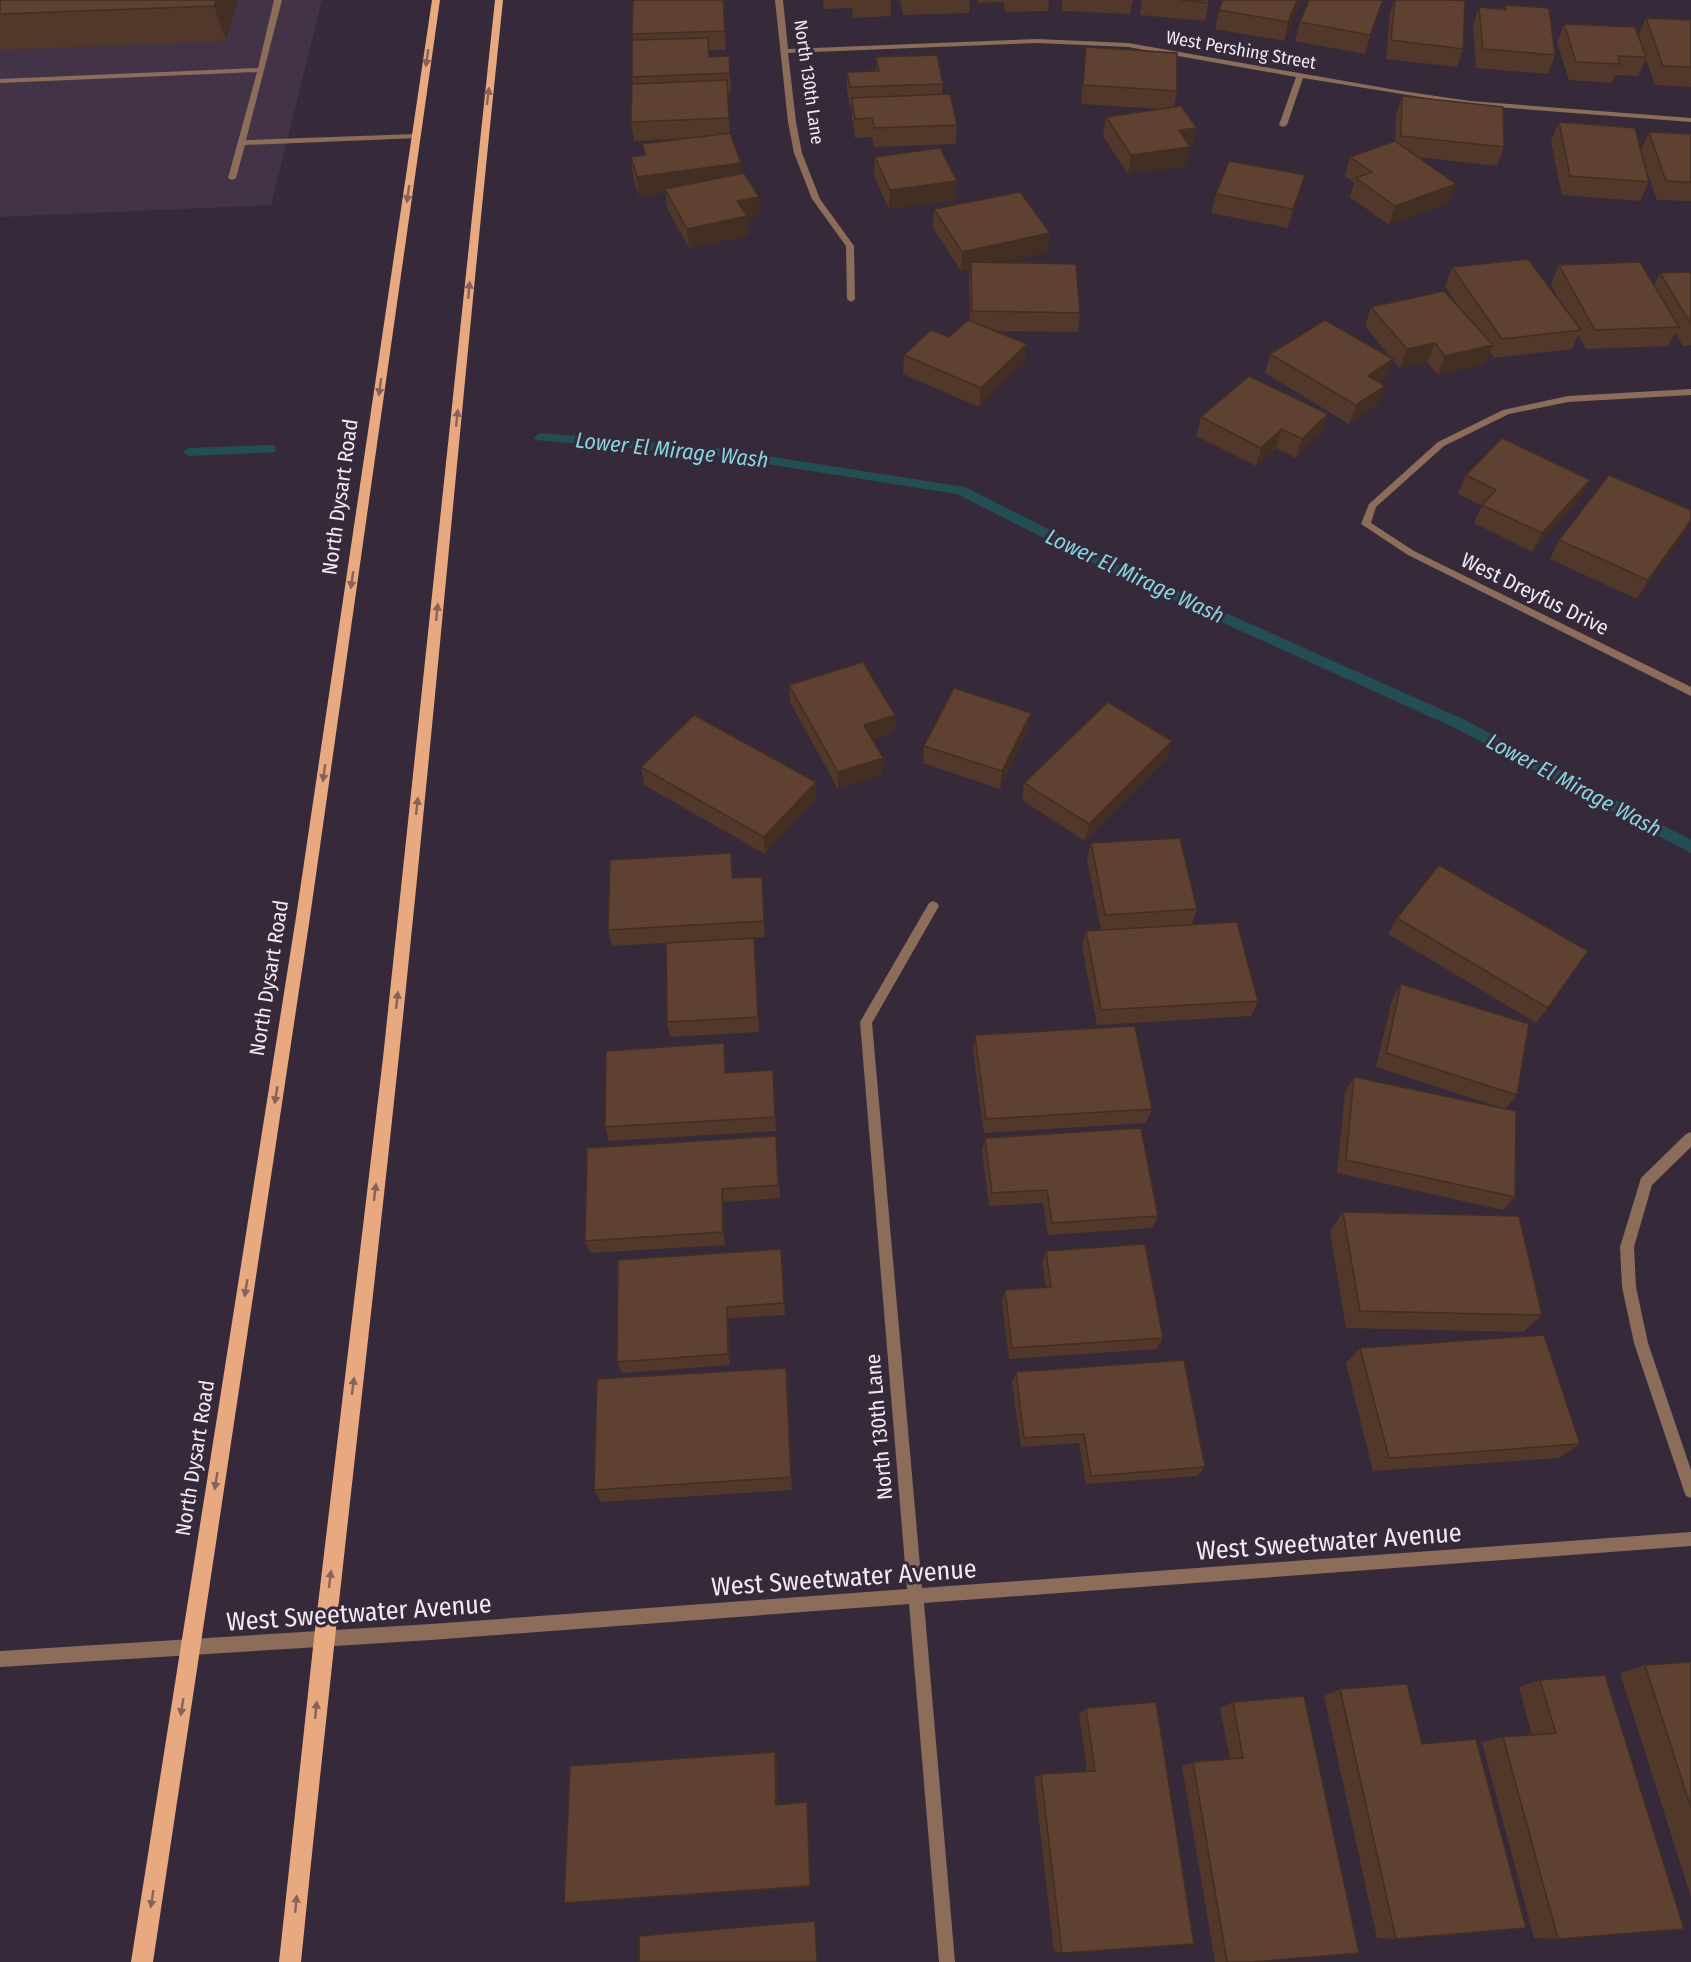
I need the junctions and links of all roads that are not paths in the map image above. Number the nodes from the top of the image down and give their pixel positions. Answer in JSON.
{"nodes":[{"id":1,"x":278,"y":0,"type":"edge"},
{"id":2,"x":436,"y":0,"type":"edge"},
{"id":3,"x":499,"y":0,"type":"edge"},
{"id":4,"x":779,"y":0,"type":"edge"},
{"id":5,"x":784,"y":51,"type":"junction"},
{"id":6,"x":261,"y":70,"type":"junction"},
{"id":7,"x":1300,"y":76,"type":"junction"},
{"id":8,"x":0,"y":81,"type":"edge"},
{"id":9,"x":1691,"y":120,"type":"edge"},
{"id":10,"x":1283,"y":125,"type":"dead end"},
{"id":11,"x":416,"y":136,"type":"junction"},
{"id":12,"x":242,"y":143,"type":"junction"},
{"id":13,"x":232,"y":178,"type":"dead end"},
{"id":14,"x":851,"y":299,"type":"dead end"},
{"id":15,"x":1691,"y":392,"type":"edge"},
{"id":16,"x":1691,"y":692,"type":"edge"},
{"id":17,"x":933,"y":906,"type":"dead end"},
{"id":18,"x":1691,"y":1138,"type":"edge"},
{"id":19,"x":1691,"y":1491,"type":"edge"},
{"id":20,"x":1691,"y":1539,"type":"edge"},
{"id":21,"x":915,"y":1597,"type":"junction"},
{"id":22,"x":324,"y":1638,"type":"junction"},
{"id":23,"x":190,"y":1649,"type":"junction"},
{"id":24,"x":0,"y":1659,"type":"edge"},
{"id":25,"x":142,"y":1962,"type":"edge"},
{"id":26,"x":290,"y":1962,"type":"edge"},
{"id":27,"x":947,"y":1962,"type":"edge"}],
"edges":[{"from":1,"to":6,"type":"street"},
{"from":2,"to":11,"type":"main road","name":"North Dysart Road","one_way":true},
{"from":22,"to":3,"type":"main road","one_way":true},
{"from":4,"to":5,"type":"street","name":"North 130th Lane"},
{"from":5,"to":7,"type":"street","name":"West Pershing Street"},
{"from":5,"to":14,"type":"street","name":"North 130th Lane"},
{"from":6,"to":8,"type":"street"},
{"from":6,"to":12,"type":"street"},
{"from":7,"to":9,"type":"street","name":"West Pershing Street"},
{"from":7,"to":10,"type":"street"},
{"from":11,"to":12,"type":"street"},
{"from":11,"to":23,"type":"main road","name":"North Dysart Road","one_way":true},
{"from":12,"to":13,"type":"street"},
{"from":15,"to":16,"type":"street","name":"West Dreyfus Drive"},
{"from":17,"to":21,"type":"street","name":"North 130th Lane"},
{"from":18,"to":19,"type":"street"},
{"from":20,"to":21,"type":"street","name":"West Sweetwater Avenue"},
{"from":21,"to":22,"type":"street","name":"West Sweetwater Avenue"},
{"from":21,"to":27,"type":"street","name":"North 130th Lane"},
{"from":22,"to":23,"type":"street","name":"West Sweetwater Avenue"},
{"from":26,"to":22,"type":"main road","one_way":true},
{"from":23,"to":24,"type":"street","name":"West Sweetwater Avenue"},
{"from":23,"to":25,"type":"main road","name":"North Dysart Road","one_way":true}]}
